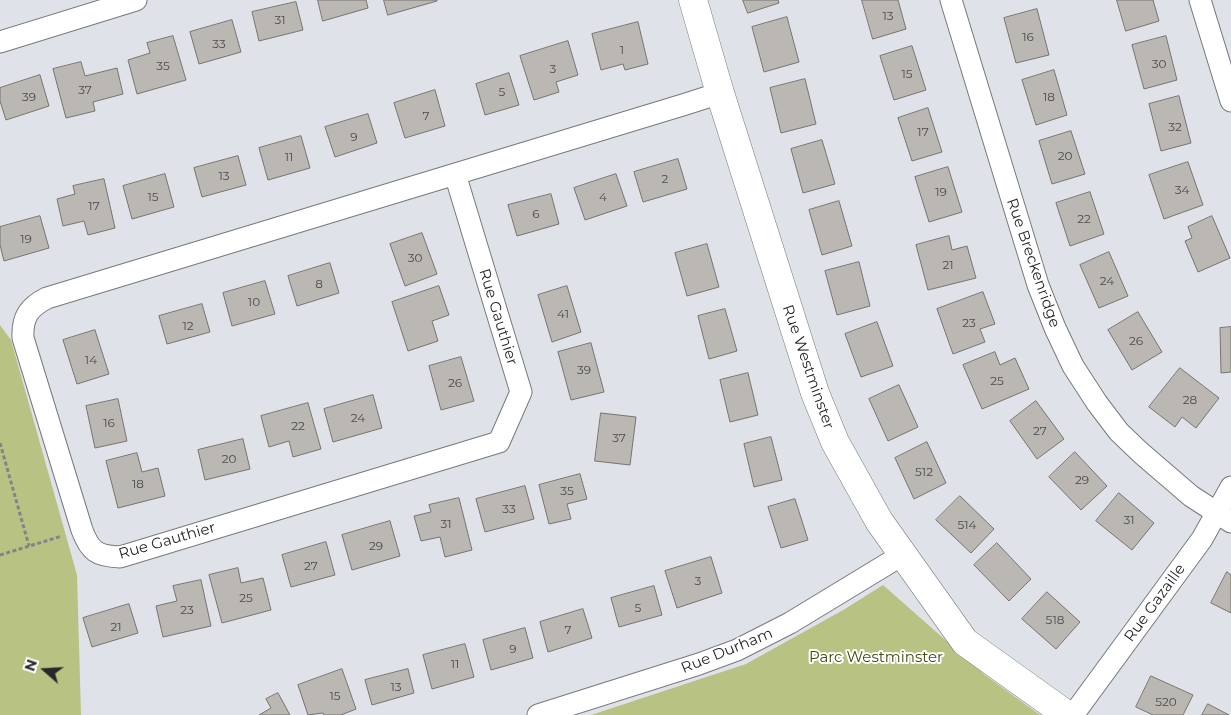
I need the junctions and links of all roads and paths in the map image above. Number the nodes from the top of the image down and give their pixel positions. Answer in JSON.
{"nodes":[{"id":1,"x":136,"y":0,"type":"edge"},
{"id":2,"x":693,"y":0,"type":"edge"},
{"id":3,"x":951,"y":0,"type":"edge"},
{"id":4,"x":1200,"y":0,"type":"edge"},
{"id":5,"x":0,"y":42,"type":"edge"},
{"id":6,"x":720,"y":93,"type":"junction"},
{"id":7,"x":1231,"y":101,"type":"edge"},
{"id":8,"x":455,"y":174,"type":"junction"},
{"id":9,"x":0,"y":443,"type":"edge"},
{"id":10,"x":1231,"y":486,"type":"edge"},
{"id":11,"x":1224,"y":517,"type":"edge"},
{"id":12,"x":82,"y":530,"type":"junction"},
{"id":13,"x":29,"y":546,"type":"junction"},
{"id":14,"x":0,"y":555,"type":"edge"},
{"id":15,"x":902,"y":555,"type":"junction"},
{"id":16,"x":538,"y":715,"type":"edge"},
{"id":17,"x":1067,"y":715,"type":"edge"},
{"id":18,"x":1073,"y":715,"type":"edge"}],
"edges":[{"from":1,"to":5,"type":"street"},
{"from":2,"to":6,"type":"street","name":"Rue Westminster"},
{"from":3,"to":11,"type":"street","name":"Rue Breckenridge"},
{"from":4,"to":7,"type":"street"},
{"from":6,"to":8,"type":"street","name":"Rue Gauthier"},
{"from":6,"to":15,"type":"street","name":"Rue Westminster"},
{"from":8,"to":12,"type":"street","name":"Rue Gauthier"},
{"from":8,"to":12,"type":"street","name":"Rue Gauthier"},
{"from":9,"to":13,"type":"path"},
{"from":10,"to":11,"type":"street","name":"Rue Gazaille"},
{"from":11,"to":18,"type":"street","name":"Rue Gazaille"},
{"from":12,"to":13,"type":"path"},
{"from":13,"to":14,"type":"path"},
{"from":15,"to":16,"type":"street","name":"Rue Durham"},
{"from":15,"to":17,"type":"street","name":"Rue Westminster"}]}
